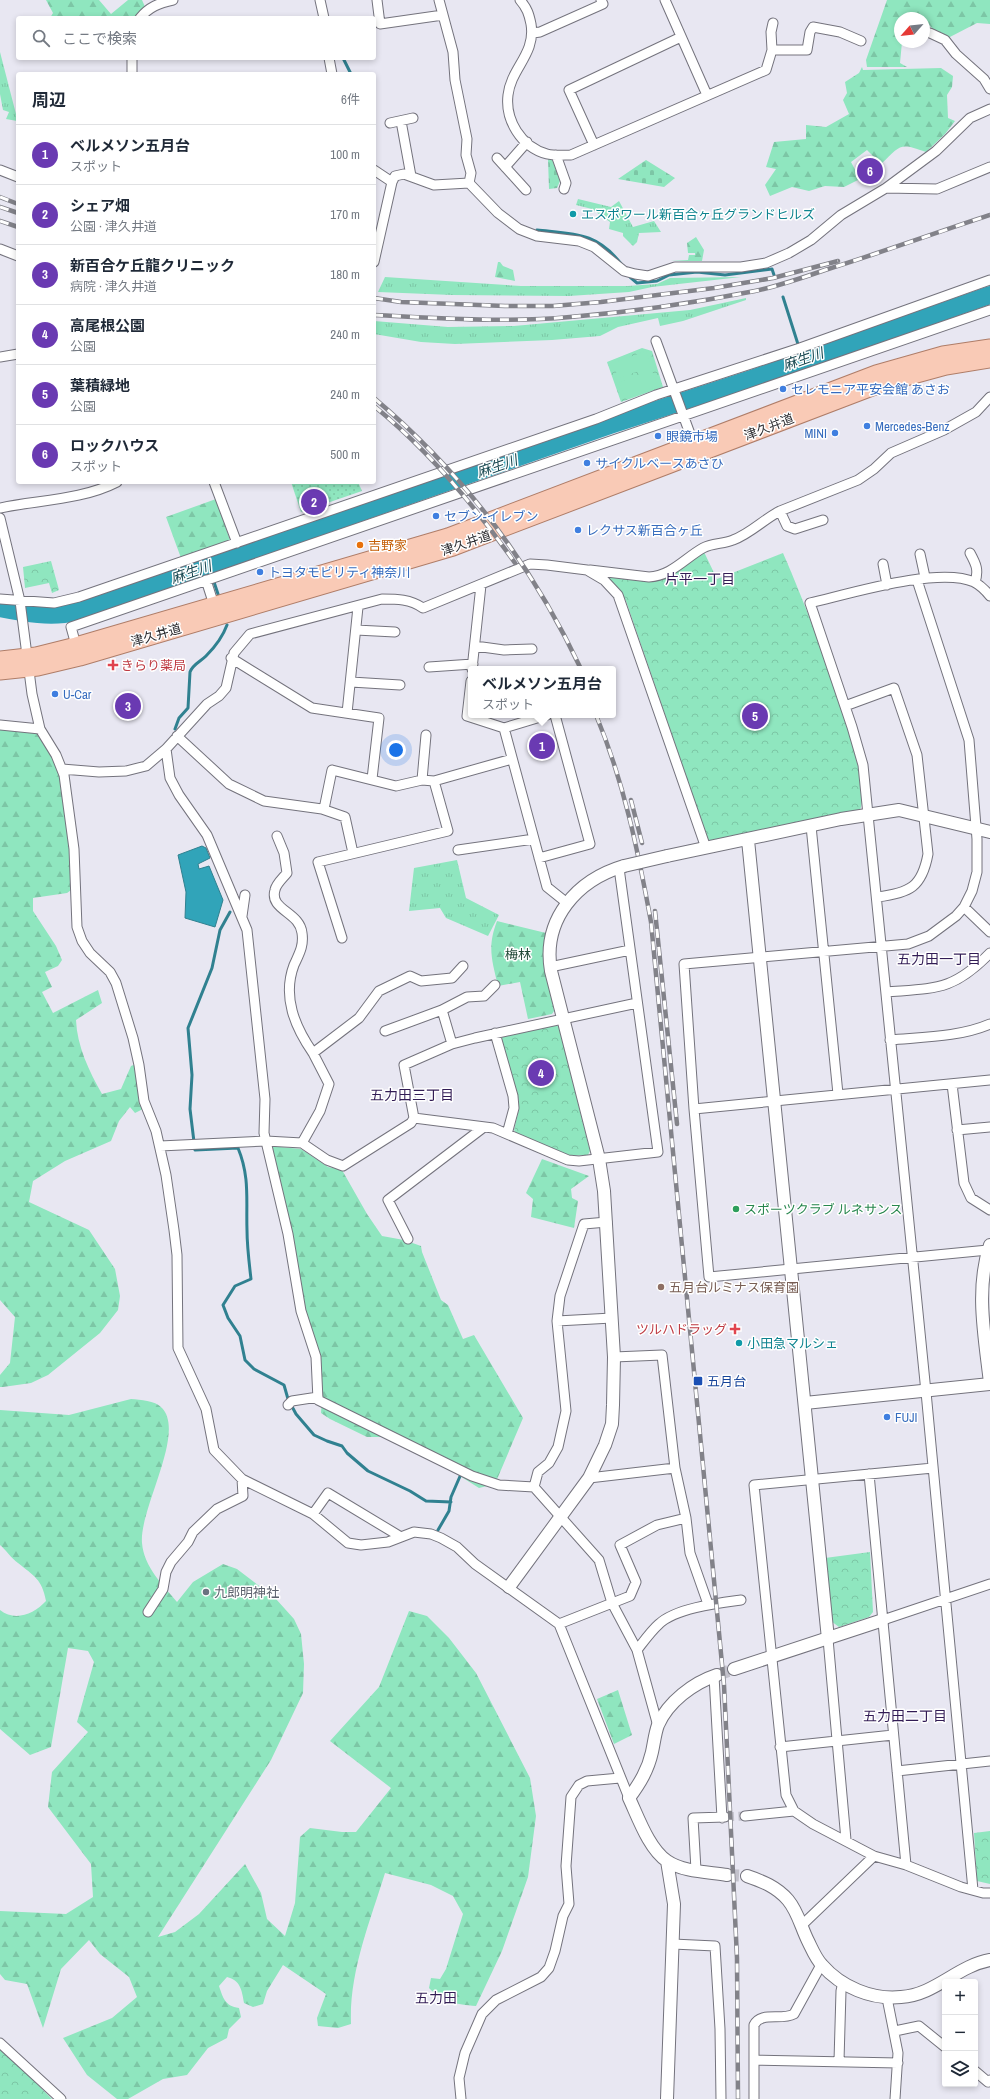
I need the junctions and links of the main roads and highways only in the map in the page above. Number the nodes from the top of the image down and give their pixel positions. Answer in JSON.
{"nodes":[{"id":1,"x":990,"y":347,"type":"edge"},
{"id":2,"x":990,"y":360,"type":"edge"},
{"id":3,"x":0,"y":659,"type":"edge"},
{"id":4,"x":28,"y":662,"type":"junction"},
{"id":5,"x":0,"y":672,"type":"edge"}],
"edges":[{"from":1,"to":4,"type":"main road","name":"津久井道"},
{"from":2,"to":4,"type":"main road","name":"津久井道"},
{"from":3,"to":4,"type":"main road","name":"津久井道"},
{"from":4,"to":5,"type":"main road","name":"津久井道"}]}
